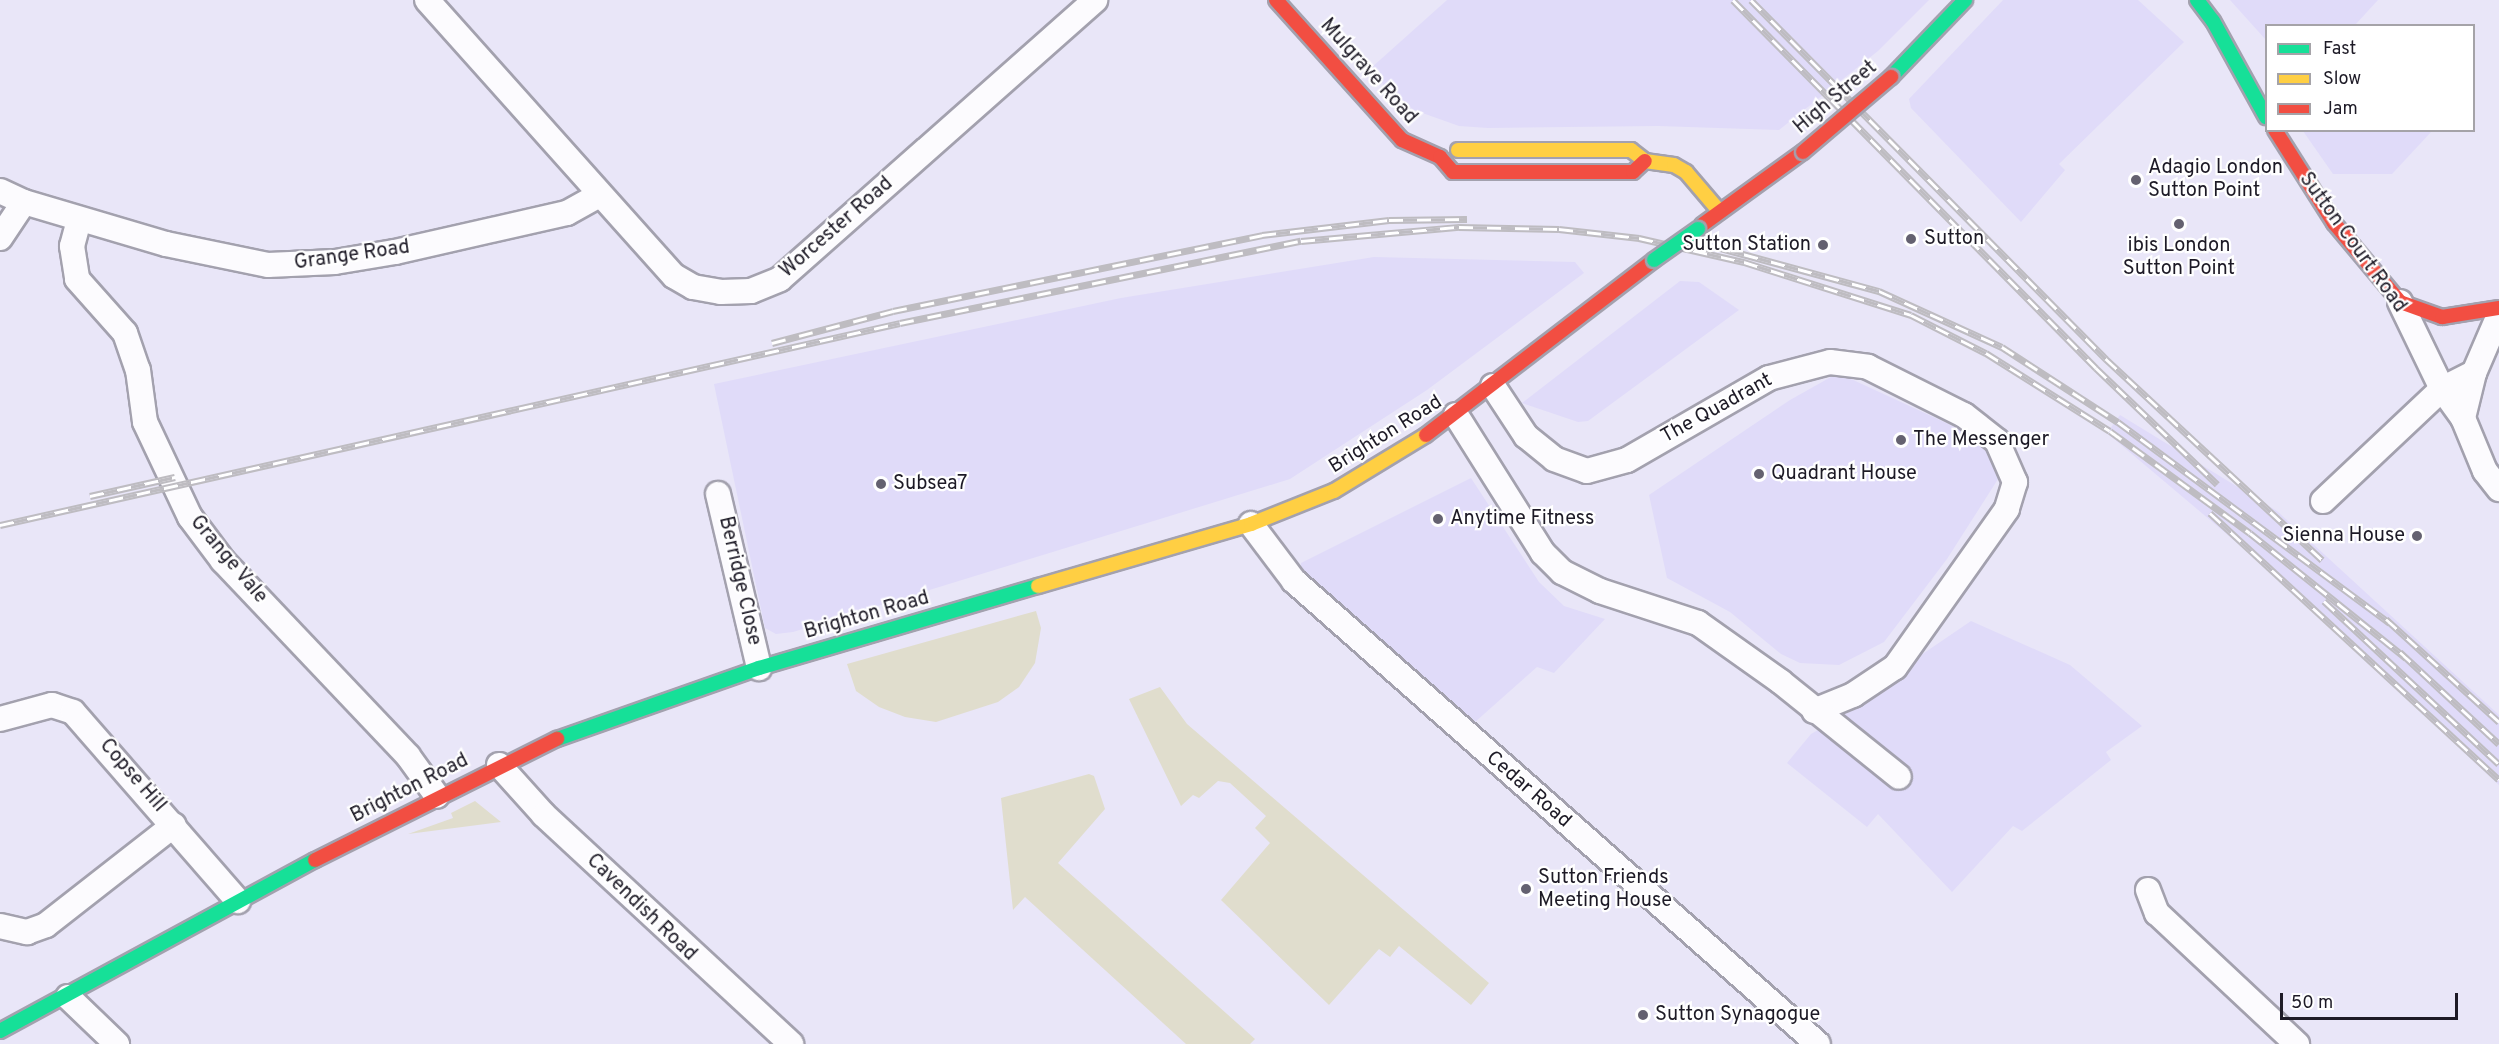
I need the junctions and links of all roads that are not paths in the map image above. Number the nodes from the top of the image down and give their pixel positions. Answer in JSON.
{"nodes":[{"id":1,"x":427,"y":0,"type":"edge"},
{"id":2,"x":1095,"y":0,"type":"edge"},
{"id":3,"x":1276,"y":0,"type":"edge"},
{"id":4,"x":1965,"y":0,"type":"edge"},
{"id":5,"x":2197,"y":0,"type":"edge"},
{"id":6,"x":2265,"y":115,"type":"edge"},
{"id":7,"x":2276,"y":132,"type":"edge"},
{"id":8,"x":1440,"y":157,"type":"junction"},
{"id":9,"x":1645,"y":161,"type":"junction"},
{"id":10,"x":0,"y":191,"type":"edge"},
{"id":11,"x":599,"y":195,"type":"junction"},
{"id":12,"x":24,"y":202,"type":"junction"},
{"id":13,"x":1720,"y":212,"type":"junction"},
{"id":14,"x":79,"y":220,"type":"junction"},
{"id":15,"x":0,"y":238,"type":"edge"},
{"id":16,"x":2400,"y":302,"type":"junction"},
{"id":17,"x":2499,"y":308,"type":"edge"},
{"id":18,"x":2499,"y":315,"type":"edge"},
{"id":19,"x":2474,"y":373,"type":"junction"},
{"id":20,"x":1493,"y":386,"type":"junction"},
{"id":21,"x":2442,"y":388,"type":"junction"},
{"id":22,"x":1456,"y":414,"type":"junction"},
{"id":23,"x":2463,"y":418,"type":"junction"},
{"id":24,"x":2499,"y":489,"type":"edge"},
{"id":25,"x":718,"y":494,"type":"dead end"},
{"id":26,"x":2323,"y":501,"type":"dead end"},
{"id":27,"x":1251,"y":524,"type":"junction"},
{"id":28,"x":759,"y":668,"type":"junction"},
{"id":29,"x":1814,"y":711,"type":"junction"},
{"id":30,"x":0,"y":719,"type":"edge"},
{"id":31,"x":499,"y":765,"type":"junction"},
{"id":32,"x":1899,"y":777,"type":"dead end"},
{"id":33,"x":437,"y":796,"type":"junction"},
{"id":34,"x":174,"y":825,"type":"junction"},
{"id":35,"x":2148,"y":890,"type":"dead end"},
{"id":36,"x":238,"y":901,"type":"junction"},
{"id":37,"x":0,"y":926,"type":"edge"},
{"id":38,"x":68,"y":997,"type":"junction"},
{"id":39,"x":0,"y":1031,"type":"edge"},
{"id":40,"x":117,"y":1044,"type":"edge"},
{"id":41,"x":791,"y":1044,"type":"edge"},
{"id":42,"x":1818,"y":1044,"type":"edge"},
{"id":43,"x":2297,"y":1044,"type":"edge"}],
"edges":[{"from":1,"to":11,"type":"street","name":"Worcester Road"},
{"from":2,"to":11,"type":"street","name":"Worcester Road"},
{"from":3,"to":8,"type":"main road","name":"Mulgrave Road"},
{"from":4,"to":13,"type":"main road","name":"High Street","bridge":true},
{"from":5,"to":6,"type":"main road"},
{"from":7,"to":16,"type":"main road","name":"Sutton Court Road"},
{"from":8,"to":9,"type":"main road"},
{"from":8,"to":9,"type":"main road","name":"Mulgrave Road"},
{"from":9,"to":13,"type":"main road"},
{"from":10,"to":12,"type":"street","name":"Grange Road"},
{"from":11,"to":14,"type":"street","name":"Grange Road"},
{"from":12,"to":14,"type":"street","name":"Grange Road"},
{"from":12,"to":15,"type":"street"},
{"from":13,"to":20,"type":"main road","name":"Brighton Road","bridge":true},
{"from":14,"to":33,"type":"street","name":"Grange Vale"},
{"from":16,"to":17,"type":"main road"},
{"from":16,"to":21,"type":"street","name":"Sutton Court Road"},
{"from":18,"to":19,"type":"street"},
{"from":19,"to":21,"type":"street"},
{"from":19,"to":23,"type":"street"},
{"from":20,"to":22,"type":"main road","name":"Brighton Road"},
{"from":20,"to":29,"type":"street","name":"The Quadrant"},
{"from":21,"to":23,"type":"street","name":"Sutton Court Road"},
{"from":21,"to":26,"type":"street"},
{"from":22,"to":27,"type":"main road","name":"Brighton Road"},
{"from":22,"to":29,"type":"street"},
{"from":23,"to":24,"type":"street","name":"Sutton Court Road"},
{"from":25,"to":28,"type":"street","name":"Berridge Close"},
{"from":27,"to":28,"type":"main road","name":"Brighton Road"},
{"from":27,"to":42,"type":"street","name":"Cedar Road"},
{"from":28,"to":31,"type":"main road","name":"Brighton Road"},
{"from":29,"to":32,"type":"street"},
{"from":30,"to":34,"type":"street","name":"Copse Hill"},
{"from":31,"to":33,"type":"main road","name":"Brighton Road"},
{"from":31,"to":41,"type":"street","name":"Cavendish Road"},
{"from":33,"to":36,"type":"main road","name":"Brighton Road"},
{"from":34,"to":36,"type":"street","name":"Copse Hill"},
{"from":34,"to":37,"type":"street"},
{"from":35,"to":43,"type":"street"},
{"from":36,"to":38,"type":"main road","name":"Brighton Road"},
{"from":38,"to":39,"type":"main road","name":"Brighton Road"},
{"from":38,"to":40,"type":"street"}]}
